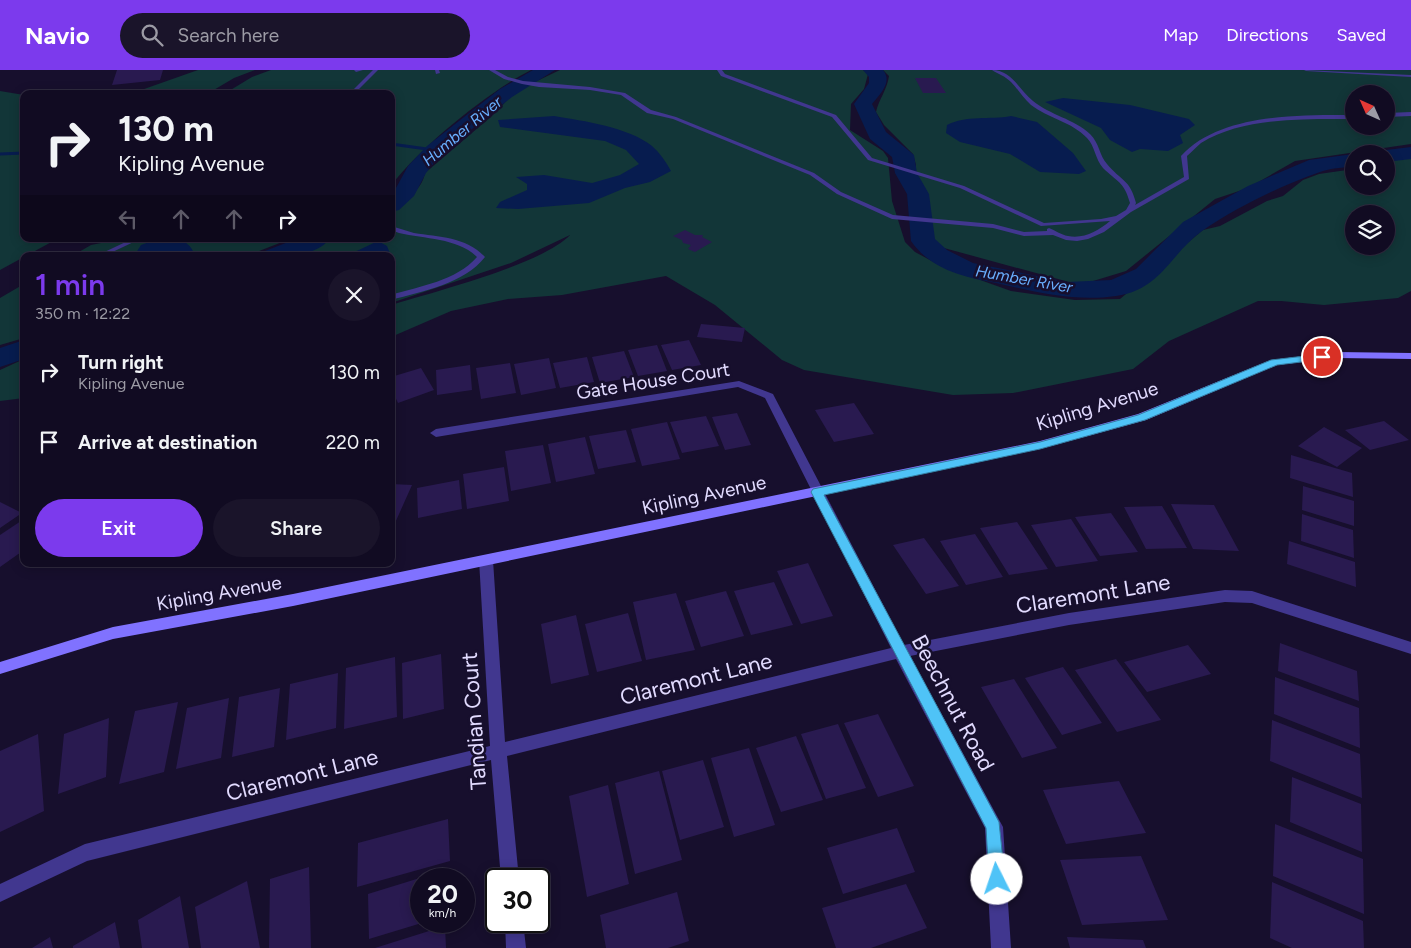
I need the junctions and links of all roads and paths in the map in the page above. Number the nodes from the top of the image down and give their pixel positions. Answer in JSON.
{"nodes":[{"id":1,"x":376,"y":70,"type":"edge"},
{"id":2,"x":491,"y":70,"type":"edge"},
{"id":3,"x":720,"y":70,"type":"edge"},
{"id":4,"x":994,"y":70,"type":"edge"},
{"id":5,"x":1306,"y":70,"type":"edge"},
{"id":6,"x":1411,"y":76,"type":"edge"},
{"id":7,"x":355,"y":90,"type":"edge"},
{"id":8,"x":1411,"y":114,"type":"edge"},
{"id":9,"x":1395,"y":115,"type":"edge"},
{"id":10,"x":1345,"y":117,"type":"edge"},
{"id":11,"x":1128,"y":211,"type":"junction"},
{"id":12,"x":1120,"y":217,"type":"junction"},
{"id":13,"x":1043,"y":224,"type":"junction"},
{"id":14,"x":395,"y":229,"type":"edge"},
{"id":15,"x":1054,"y":233,"type":"junction"},
{"id":16,"x":130,"y":242,"type":"edge"},
{"id":17,"x":108,"y":252,"type":"edge"},
{"id":18,"x":395,"y":297,"type":"edge"},
{"id":19,"x":1411,"y":356,"type":"edge"},
{"id":20,"x":436,"y":433,"type":"dead end"},
{"id":21,"x":817,"y":492,"type":"junction"},
{"id":22,"x":486,"y":560,"type":"junction"},
{"id":23,"x":1411,"y":648,"type":"edge"},
{"id":24,"x":900,"y":652,"type":"junction"},
{"id":25,"x":0,"y":668,"type":"edge"},
{"id":26,"x":498,"y":750,"type":"junction"},
{"id":27,"x":509,"y":868,"type":"edge"},
{"id":28,"x":0,"y":893,"type":"edge"},
{"id":29,"x":515,"y":933,"type":"edge"},
{"id":30,"x":516,"y":948,"type":"edge"},
{"id":31,"x":1001,"y":948,"type":"edge"}],
"edges":[{"from":1,"to":7,"type":"lane"},
{"from":2,"to":15,"type":"lane"},
{"from":3,"to":13,"type":"lane"},
{"from":4,"to":11,"type":"lane"},
{"from":5,"to":6,"type":"lane"},
{"from":8,"to":9,"type":"lane"},
{"from":10,"to":11,"type":"lane"},
{"from":11,"to":12,"type":"lane"},
{"from":12,"to":13,"type":"lane"},
{"from":12,"to":15,"type":"lane"},
{"from":13,"to":15,"type":"lane"},
{"from":14,"to":18,"type":"lane"},
{"from":16,"to":17,"type":"lane"},
{"from":19,"to":21,"type":"street","name":"Kipling Avenue"},
{"from":20,"to":21,"type":"street","name":"Gate House Court"},
{"from":21,"to":22,"type":"street","name":"Kipling Avenue"},
{"from":21,"to":24,"type":"street","name":"Beechnut Road"},
{"from":22,"to":25,"type":"street","name":"Kipling Avenue"},
{"from":22,"to":26,"type":"street","name":"Tandian Court"},
{"from":23,"to":24,"type":"street","name":"Claremont Lane"},
{"from":24,"to":26,"type":"street","name":"Claremont Lane"},
{"from":24,"to":31,"type":"street","name":"Beechnut Road"},
{"from":26,"to":27,"type":"street","name":"Tandian Court"},
{"from":26,"to":28,"type":"street","name":"Claremont Lane"},
{"from":29,"to":30,"type":"street"}]}
